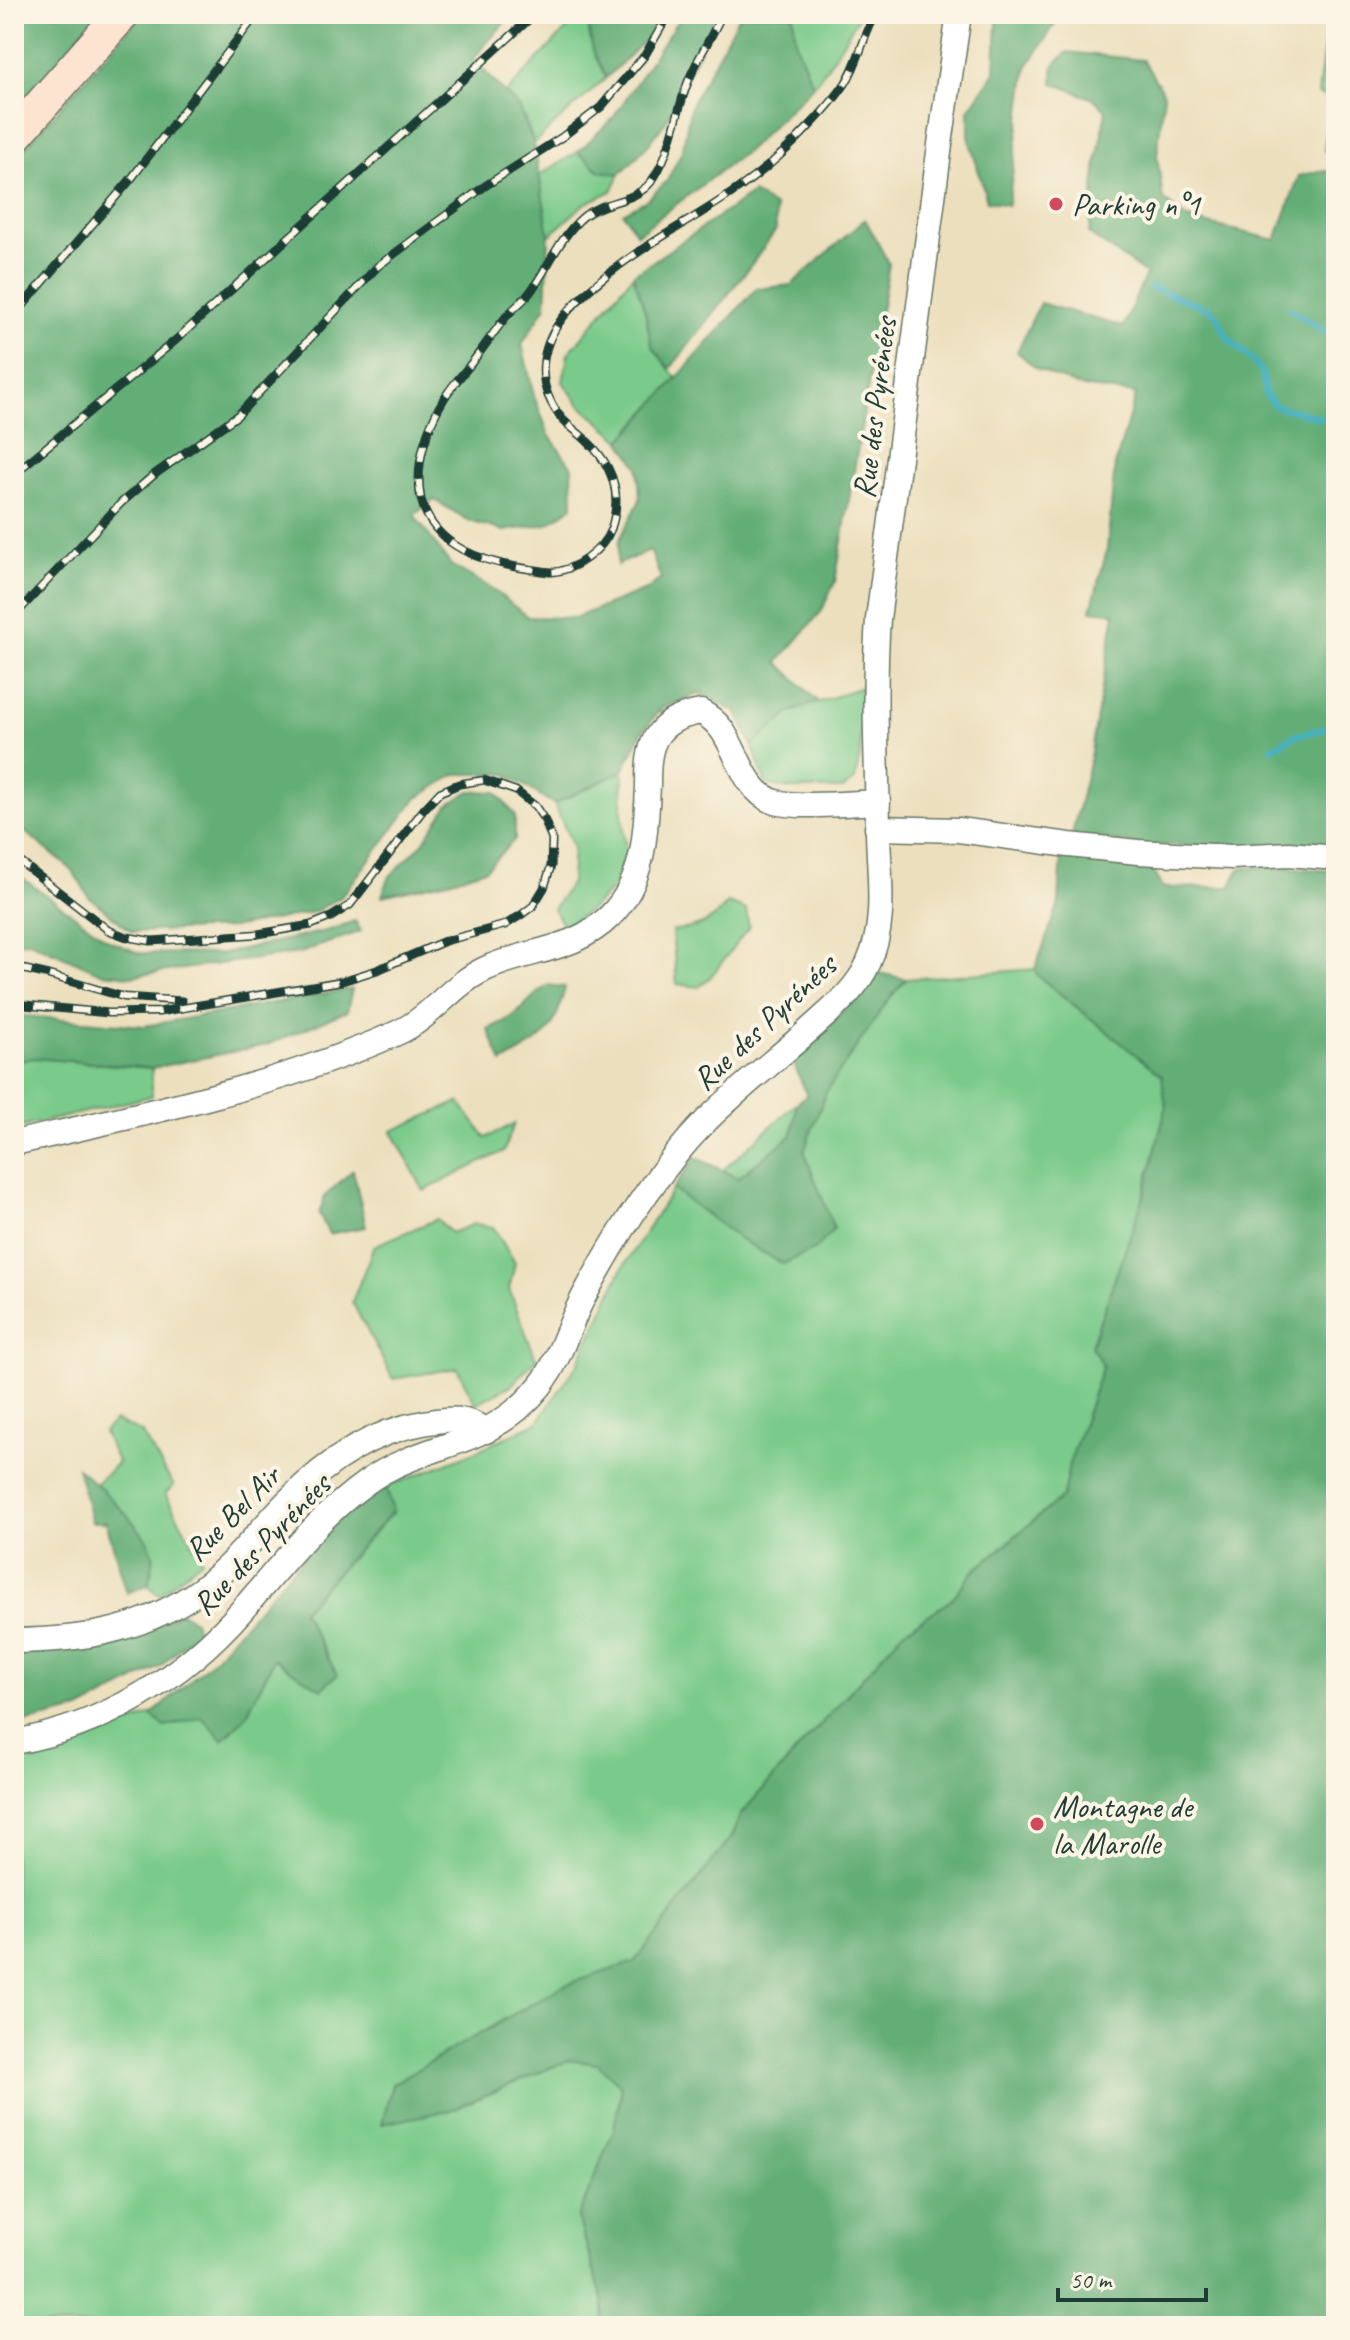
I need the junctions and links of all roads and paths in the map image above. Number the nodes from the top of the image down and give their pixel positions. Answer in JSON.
{"nodes":[{"id":1,"x":122,"y":14,"type":"edge"},
{"id":2,"x":959,"y":14,"type":"edge"},
{"id":3,"x":14,"y":136,"type":"edge"},
{"id":4,"x":878,"y":802,"type":"junction"},
{"id":5,"x":877,"y":828,"type":"junction"},
{"id":6,"x":1336,"y":858,"type":"edge"},
{"id":7,"x":14,"y":1143,"type":"edge"},
{"id":8,"x":486,"y":1431,"type":"junction"},
{"id":9,"x":14,"y":1641,"type":"edge"},
{"id":10,"x":14,"y":1742,"type":"edge"}],
"edges":[{"from":1,"to":3,"type":"street"},
{"from":2,"to":4,"type":"street","name":"Rue des Pyrénées"},
{"from":4,"to":5,"type":"street","name":"Rue des Pyrénées"},
{"from":4,"to":7,"type":"street"},
{"from":5,"to":6,"type":"street"},
{"from":5,"to":8,"type":"street","name":"Rue des Pyrénées"},
{"from":8,"to":9,"type":"street","name":"Rue Bel Air"},
{"from":8,"to":10,"type":"street","name":"Rue des Pyrénées"}]}
